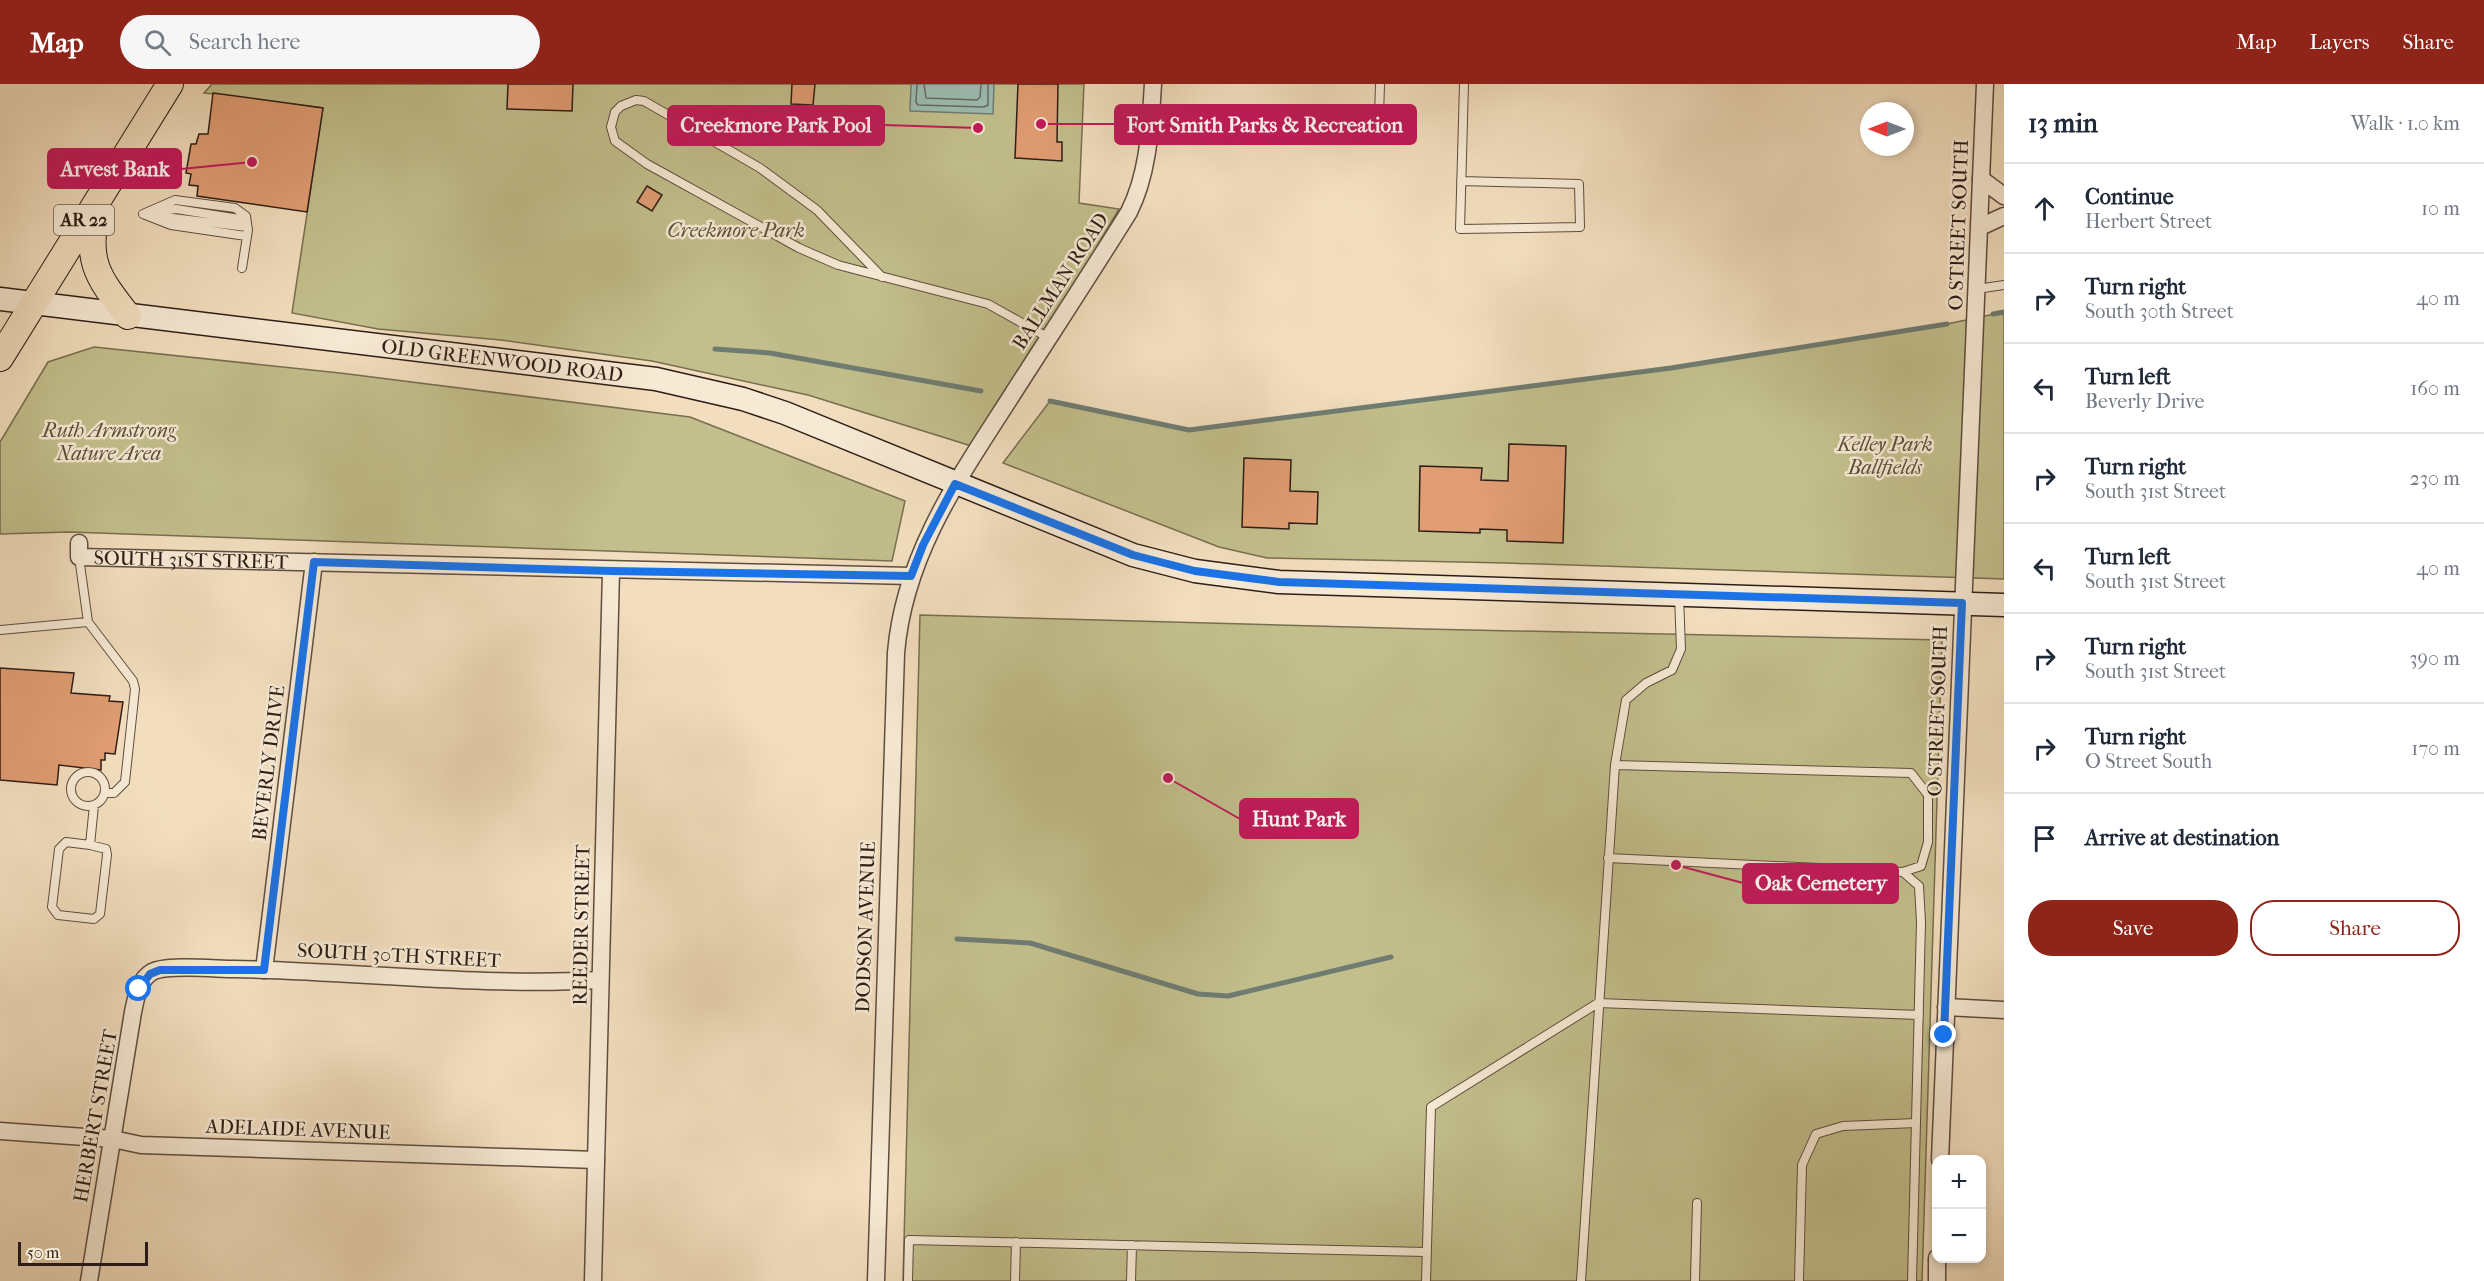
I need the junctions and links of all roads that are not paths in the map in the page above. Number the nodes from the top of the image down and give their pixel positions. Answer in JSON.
{"nodes":[{"id":1,"x":170,"y":84,"type":"edge"},
{"id":2,"x":1153,"y":84,"type":"edge"},
{"id":3,"x":1380,"y":84,"type":"edge"},
{"id":4,"x":1464,"y":84,"type":"edge"},
{"id":5,"x":1984,"y":84,"type":"edge"},
{"id":6,"x":1150,"y":124,"type":"junction"},
{"id":7,"x":1981,"y":179,"type":"junction"},
{"id":8,"x":1461,"y":181,"type":"junction"},
{"id":9,"x":100,"y":195,"type":"junction"},
{"id":10,"x":2004,"y":196,"type":"edge"},
{"id":11,"x":2004,"y":216,"type":"edge"},
{"id":12,"x":1980,"y":227,"type":"junction"},
{"id":13,"x":247,"y":228,"type":"junction"},
{"id":14,"x":242,"y":268,"type":"dead end"},
{"id":15,"x":882,"y":277,"type":"junction"},
{"id":16,"x":2004,"y":285,"type":"edge"},
{"id":17,"x":1977,"y":289,"type":"junction"},
{"id":18,"x":0,"y":299,"type":"edge"},
{"id":19,"x":32,"y":304,"type":"junction"},
{"id":20,"x":128,"y":316,"type":"junction"},
{"id":21,"x":1049,"y":338,"type":"junction"},
{"id":22,"x":0,"y":358,"type":"edge"},
{"id":23,"x":955,"y":484,"type":"junction"},
{"id":24,"x":79,"y":550,"type":"joint"},
{"id":25,"x":314,"y":562,"type":"junction"},
{"id":26,"x":611,"y":571,"type":"junction"},
{"id":27,"x":911,"y":576,"type":"junction"},
{"id":28,"x":1679,"y":594,"type":"junction"},
{"id":29,"x":1962,"y":603,"type":"junction"},
{"id":30,"x":2004,"y":605,"type":"edge"},
{"id":31,"x":88,"y":622,"type":"junction"},
{"id":32,"x":0,"y":630,"type":"edge"},
{"id":33,"x":1615,"y":765,"type":"junction"},
{"id":34,"x":105,"y":793,"type":"junction"},
{"id":35,"x":94,"y":805,"type":"junction"},
{"id":36,"x":90,"y":845,"type":"junction"},
{"id":37,"x":1608,"y":858,"type":"junction"},
{"id":38,"x":1903,"y":872,"type":"junction"},
{"id":39,"x":160,"y":970,"type":"joint"},
{"id":40,"x":264,"y":970,"type":"junction"},
{"id":41,"x":600,"y":980,"type":"junction"},
{"id":42,"x":1598,"y":1003,"type":"junction"},
{"id":43,"x":1946,"y":1007,"type":"junction"},
{"id":44,"x":2004,"y":1010,"type":"edge"},
{"id":45,"x":1919,"y":1014,"type":"junction"},
{"id":46,"x":1916,"y":1123,"type":"junction"},
{"id":47,"x":0,"y":1131,"type":"edge"},
{"id":48,"x":113,"y":1139,"type":"junction"},
{"id":49,"x":1940,"y":1155,"type":"edge"},
{"id":50,"x":596,"y":1160,"type":"junction"},
{"id":51,"x":1697,"y":1203,"type":"dead end"},
{"id":52,"x":1016,"y":1242,"type":"junction"},
{"id":53,"x":1132,"y":1245,"type":"junction"},
{"id":54,"x":1426,"y":1252,"type":"junction"},
{"id":55,"x":1937,"y":1263,"type":"edge"},
{"id":56,"x":89,"y":1281,"type":"edge"},
{"id":57,"x":593,"y":1281,"type":"edge"},
{"id":58,"x":876,"y":1281,"type":"edge"},
{"id":59,"x":908,"y":1281,"type":"edge"},
{"id":60,"x":1015,"y":1281,"type":"edge"},
{"id":61,"x":1131,"y":1281,"type":"edge"},
{"id":62,"x":1426,"y":1281,"type":"edge"},
{"id":63,"x":1581,"y":1281,"type":"edge"},
{"id":64,"x":1695,"y":1281,"type":"edge"},
{"id":65,"x":1799,"y":1281,"type":"edge"},
{"id":66,"x":1912,"y":1281,"type":"edge"},
{"id":67,"x":1936,"y":1281,"type":"edge"}],
"edges":[{"from":1,"to":9,"type":"main road","number":"AR 22"},
{"from":2,"to":6,"type":"street","name":"BALLMAN ROAD"},
{"from":3,"to":6,"type":"lane"},
{"from":4,"to":8,"type":"lane"},
{"from":5,"to":7,"type":"street","name":"O STREET SOUTH"},
{"from":6,"to":21,"type":"street","name":"BALLMAN ROAD"},
{"from":7,"to":10,"type":"street"},
{"from":7,"to":12,"type":"street","name":"O STREET SOUTH"},
{"from":8,"to":8,"type":"lane"},
{"from":9,"to":19,"type":"main road","number":"AR 22"},
{"from":9,"to":20,"type":"main road"},
{"from":11,"to":12,"type":"street"},
{"from":12,"to":17,"type":"street","name":"O STREET SOUTH"},
{"from":13,"to":13,"type":"lane"},
{"from":13,"to":14,"type":"lane"},
{"from":15,"to":15,"type":"lane"},
{"from":15,"to":21,"type":"lane"},
{"from":16,"to":17,"type":"lane"},
{"from":17,"to":29,"type":"street","name":"O STREET SOUTH"},
{"from":18,"to":19,"type":"main road","name":"OLD GREENWOOD ROAD"},
{"from":19,"to":20,"type":"main road","name":"OLD GREENWOOD ROAD"},
{"from":19,"to":22,"type":"main road","number":"AR 22"},
{"from":20,"to":23,"type":"main road","name":"OLD GREENWOOD ROAD"},
{"from":21,"to":23,"type":"street","name":"BALLMAN ROAD"},
{"from":23,"to":27,"type":"street"},
{"from":23,"to":28,"type":"main road"},
{"from":24,"to":25,"type":"street","name":"SOUTH 31ST STREET"},
{"from":24,"to":31,"type":"lane"},
{"from":25,"to":26,"type":"street","name":"SOUTH 31ST STREET"},
{"from":25,"to":40,"type":"street","name":"BEVERLY DRIVE"},
{"from":26,"to":27,"type":"street","name":"SOUTH 31ST STREET"},
{"from":26,"to":41,"type":"street","name":"REEDER STREET"},
{"from":27,"to":58,"type":"street","name":"DODSON AVENUE"},
{"from":28,"to":29,"type":"main road"},
{"from":28,"to":33,"type":"lane"},
{"from":29,"to":30,"type":"main road"},
{"from":29,"to":43,"type":"street","name":"O STREET SOUTH"},
{"from":31,"to":32,"type":"lane"},
{"from":31,"to":34,"type":"lane"},
{"from":33,"to":37,"type":"lane"},
{"from":33,"to":38,"type":"lane"},
{"from":34,"to":35,"type":"lane"},
{"from":34,"to":35,"type":"lane"},
{"from":35,"to":36,"type":"lane"},
{"from":36,"to":36,"type":"lane"},
{"from":37,"to":38,"type":"lane"},
{"from":37,"to":42,"type":"lane"},
{"from":38,"to":45,"type":"lane"},
{"from":39,"to":40,"type":"street","name":"SOUTH 30TH STREET"},
{"from":39,"to":48,"type":"street","name":"HERBERT STREET"},
{"from":40,"to":41,"type":"street","name":"SOUTH 30TH STREET"},
{"from":41,"to":50,"type":"street","name":"REEDER STREET"},
{"from":42,"to":45,"type":"lane"},
{"from":42,"to":54,"type":"lane"},
{"from":42,"to":63,"type":"lane"},
{"from":43,"to":44,"type":"street"},
{"from":43,"to":49,"type":"street","name":"O STREET SOUTH"},
{"from":45,"to":46,"type":"lane"},
{"from":46,"to":65,"type":"lane"},
{"from":46,"to":66,"type":"lane"},
{"from":47,"to":48,"type":"street","name":"ADELAIDE AVENUE"},
{"from":48,"to":50,"type":"street","name":"ADELAIDE AVENUE"},
{"from":48,"to":56,"type":"street","name":"HERBERT STREET"},
{"from":50,"to":57,"type":"street","name":"REEDER STREET"},
{"from":51,"to":64,"type":"lane"},
{"from":52,"to":53,"type":"lane"},
{"from":52,"to":59,"type":"lane"},
{"from":52,"to":60,"type":"lane"},
{"from":53,"to":54,"type":"lane"},
{"from":53,"to":61,"type":"lane"},
{"from":54,"to":62,"type":"lane"},
{"from":55,"to":67,"type":"street"}]}
